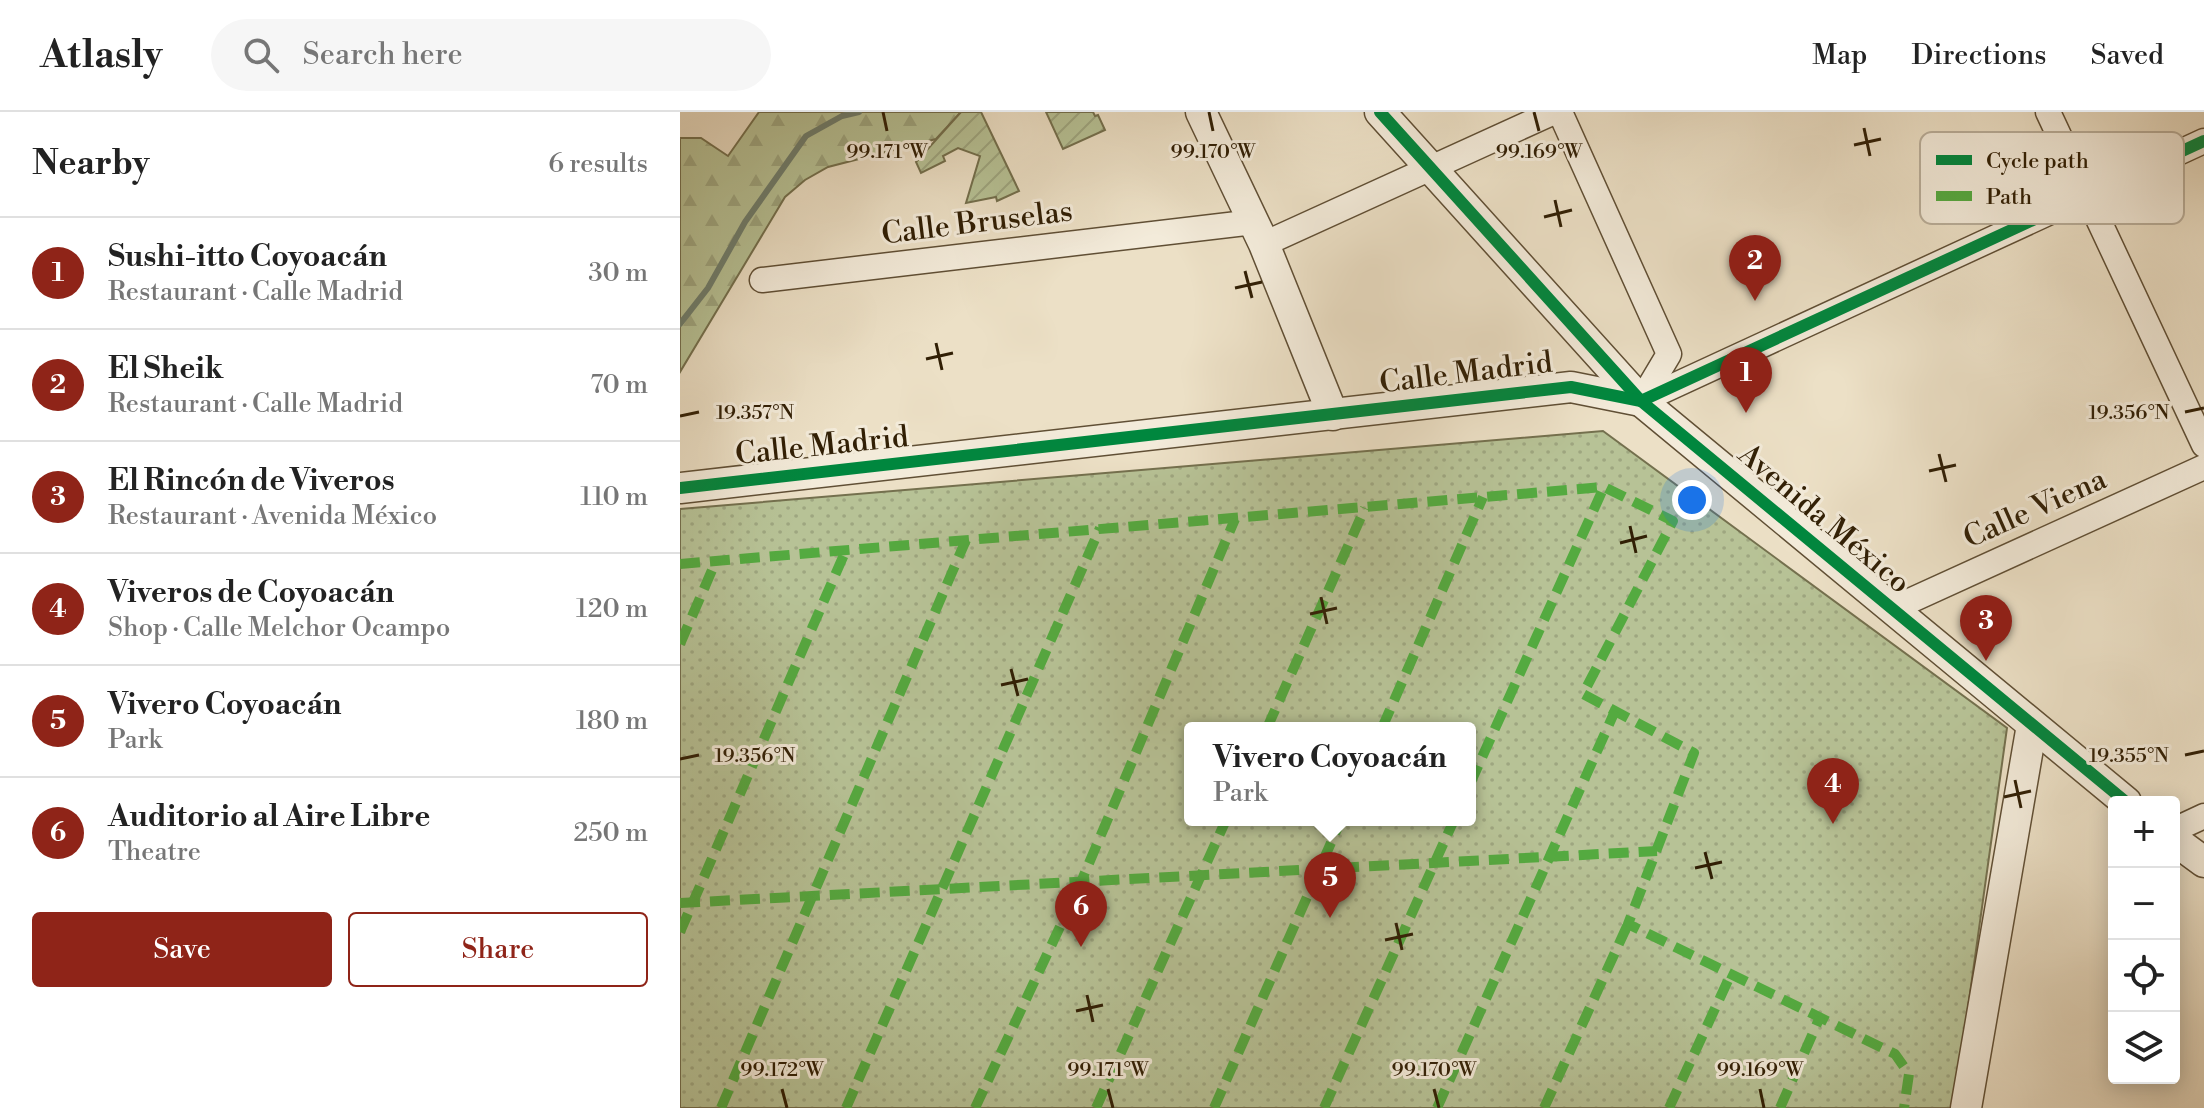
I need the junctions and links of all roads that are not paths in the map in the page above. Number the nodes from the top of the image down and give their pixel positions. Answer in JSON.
{"nodes":[{"id":1,"x":1201,"y":112,"type":"edge"},
{"id":2,"x":1380,"y":112,"type":"edge"},
{"id":3,"x":1554,"y":112,"type":"edge"},
{"id":4,"x":1560,"y":112,"type":"edge"},
{"id":5,"x":2048,"y":112,"type":"edge"},
{"id":6,"x":2057,"y":132,"type":"edge"},
{"id":7,"x":2204,"y":141,"type":"edge"},
{"id":8,"x":2184,"y":150,"type":"edge"},
{"id":9,"x":1431,"y":169,"type":"junction"},
{"id":10,"x":2024,"y":224,"type":"edge"},
{"id":11,"x":2101,"y":224,"type":"edge"},
{"id":12,"x":1259,"y":233,"type":"junction"},
{"id":13,"x":762,"y":280,"type":"dead end"},
{"id":14,"x":1641,"y":401,"type":"junction"},
{"id":15,"x":1333,"y":415,"type":"junction"},
{"id":16,"x":2204,"y":445,"type":"edge"},
{"id":17,"x":2204,"y":467,"type":"edge"},
{"id":18,"x":680,"y":488,"type":"edge"},
{"id":19,"x":1892,"y":609,"type":"junction"},
{"id":20,"x":2032,"y":725,"type":"junction"},
{"id":21,"x":2119,"y":796,"type":"edge"},
{"id":22,"x":2204,"y":816,"type":"edge"},
{"id":23,"x":2180,"y":827,"type":"edge"},
{"id":24,"x":2180,"y":844,"type":"edge"},
{"id":25,"x":2204,"y":862,"type":"edge"},
{"id":26,"x":1966,"y":1108,"type":"edge"}],
"edges":[{"from":1,"to":12,"type":"street"},
{"from":2,"to":9,"type":"street","name":"Avenida México"},
{"from":3,"to":9,"type":"street"},
{"from":4,"to":14,"type":"street"},
{"from":5,"to":6,"type":"street"},
{"from":7,"to":8,"type":"street"},
{"from":9,"to":12,"type":"street"},
{"from":9,"to":14,"type":"street","name":"Avenida México"},
{"from":10,"to":14,"type":"street"},
{"from":11,"to":16,"type":"street"},
{"from":12,"to":13,"type":"street","name":"Calle Bruselas"},
{"from":12,"to":15,"type":"street"},
{"from":14,"to":15,"type":"street","name":"Calle Madrid"},
{"from":14,"to":19,"type":"street","name":"Avenida México"},
{"from":15,"to":18,"type":"street","name":"Calle Madrid"},
{"from":17,"to":19,"type":"street","name":"Calle Viena"},
{"from":19,"to":20,"type":"street","name":"Avenida México"},
{"from":20,"to":21,"type":"street","name":"Avenida México"},
{"from":20,"to":26,"type":"street"},
{"from":22,"to":23,"type":"street"},
{"from":24,"to":25,"type":"street"}]}
